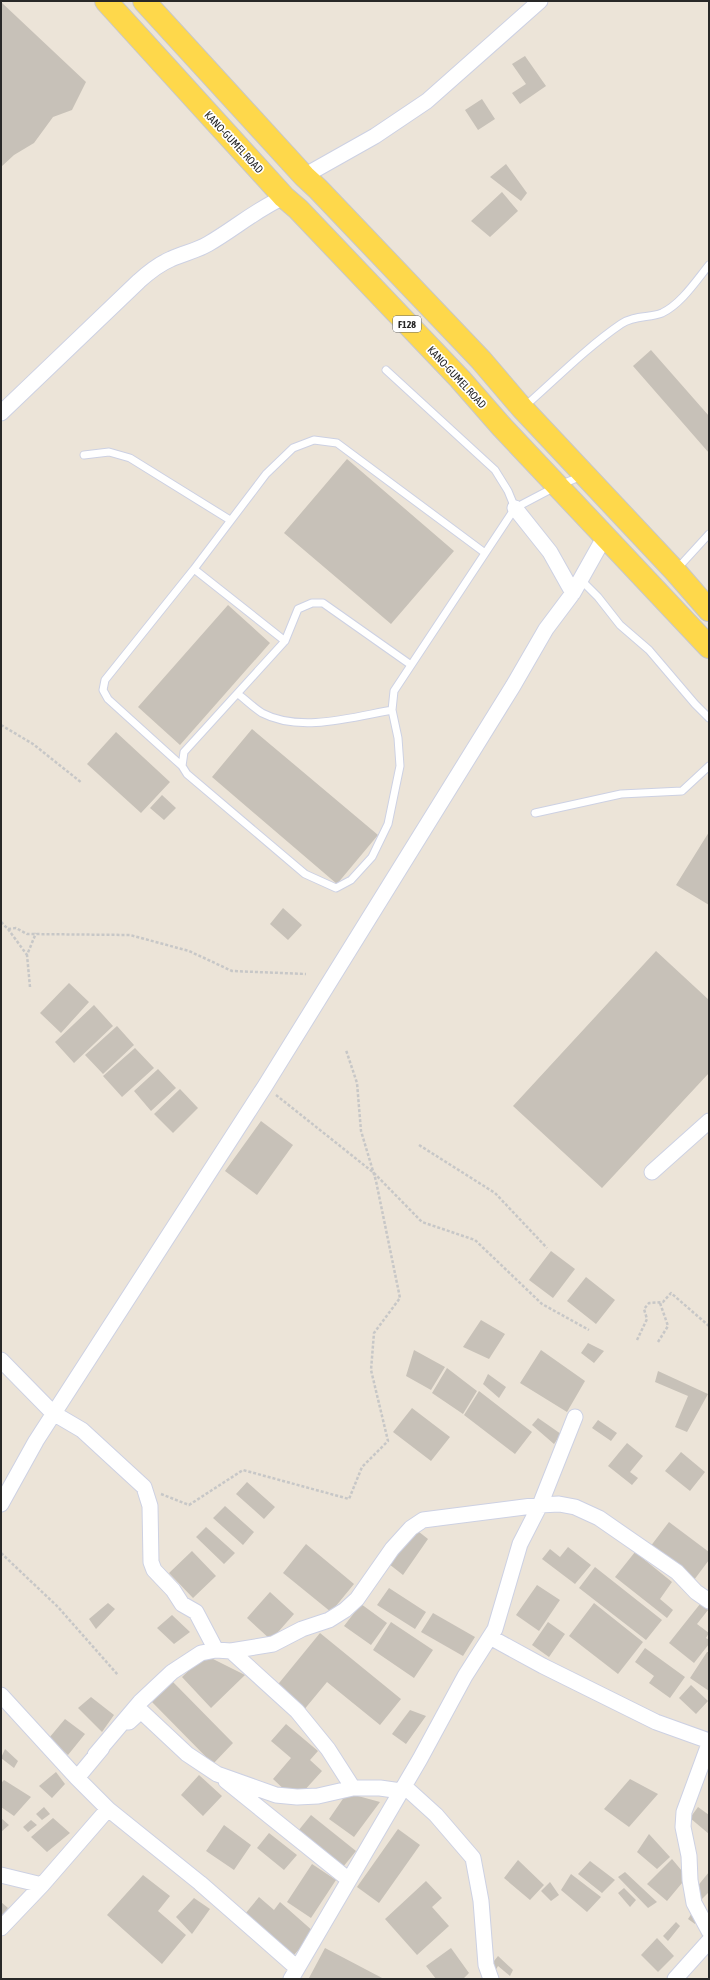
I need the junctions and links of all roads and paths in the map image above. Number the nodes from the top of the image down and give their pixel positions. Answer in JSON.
{"nodes":[{"id":1,"x":106,"y":1,"type":"edge"},
{"id":2,"x":144,"y":1,"type":"edge"},
{"id":3,"x":540,"y":1,"type":"edge"},
{"id":4,"x":304,"y":176,"type":"junction"},
{"id":5,"x":284,"y":197,"type":"junction"},
{"id":6,"x":709,"y":265,"type":"edge"},
{"id":7,"x":386,"y":370,"type":"dead end"},
{"id":8,"x":522,"y":408,"type":"junction"},
{"id":9,"x":1,"y":413,"type":"edge"},
{"id":10,"x":84,"y":455,"type":"dead end"},
{"id":11,"x":584,"y":475,"type":"junction"},
{"id":12,"x":557,"y":486,"type":"junction"},
{"id":13,"x":515,"y":508,"type":"junction"},
{"id":14,"x":230,"y":520,"type":"junction"},
{"id":15,"x":709,"y":534,"type":"edge"},
{"id":16,"x":605,"y":536,"type":"junction"},
{"id":17,"x":485,"y":554,"type":"junction"},
{"id":18,"x":194,"y":569,"type":"junction"},
{"id":19,"x":675,"y":571,"type":"junction"},
{"id":20,"x":581,"y":580,"type":"junction"},
{"id":21,"x":573,"y":594,"type":"junction"},
{"id":22,"x":709,"y":610,"type":"edge"},
{"id":23,"x":285,"y":641,"type":"junction"},
{"id":24,"x":709,"y":647,"type":"edge"},
{"id":25,"x":411,"y":665,"type":"junction"},
{"id":26,"x":238,"y":694,"type":"junction"},
{"id":27,"x":392,"y":710,"type":"junction"},
{"id":28,"x":709,"y":718,"type":"edge"},
{"id":29,"x":1,"y":725,"type":"edge"},
{"id":30,"x":182,"y":766,"type":"junction"},
{"id":31,"x":709,"y":766,"type":"edge"},
{"id":32,"x":82,"y":783,"type":"dead end"},
{"id":33,"x":535,"y":813,"type":"dead end"},
{"id":34,"x":1,"y":922,"type":"edge"},
{"id":35,"x":8,"y":929,"type":"junction"},
{"id":36,"x":36,"y":933,"type":"junction"},
{"id":37,"x":27,"y":955,"type":"junction"},
{"id":38,"x":306,"y":974,"type":"dead end"},
{"id":39,"x":30,"y":986,"type":"dead end"},
{"id":40,"x":346,"y":1050,"type":"dead end"},
{"id":41,"x":264,"y":1086,"type":"junction"},
{"id":42,"x":709,"y":1121,"type":"edge"},
{"id":43,"x":419,"y":1145,"type":"dead end"},
{"id":44,"x":652,"y":1172,"type":"dead end"},
{"id":45,"x":374,"y":1173,"type":"junction"},
{"id":46,"x":547,"y":1248,"type":"dead end"},
{"id":47,"x":660,"y":1302,"type":"junction"},
{"id":48,"x":709,"y":1326,"type":"edge"},
{"id":49,"x":589,"y":1330,"type":"dead end"},
{"id":50,"x":637,"y":1340,"type":"dead end"},
{"id":51,"x":658,"y":1342,"type":"dead end"},
{"id":52,"x":1,"y":1360,"type":"edge"},
{"id":53,"x":53,"y":1413,"type":"junction"},
{"id":54,"x":575,"y":1417,"type":"dead end"},
{"id":55,"x":144,"y":1487,"type":"junction"},
{"id":56,"x":1,"y":1504,"type":"edge"},
{"id":57,"x":540,"y":1505,"type":"junction"},
{"id":58,"x":1,"y":1553,"type":"edge"},
{"id":59,"x":709,"y":1601,"type":"edge"},
{"id":60,"x":490,"y":1637,"type":"junction"},
{"id":61,"x":224,"y":1651,"type":"junction"},
{"id":62,"x":118,"y":1675,"type":"dead end"},
{"id":63,"x":1,"y":1694,"type":"edge"},
{"id":64,"x":140,"y":1702,"type":"junction"},
{"id":65,"x":709,"y":1741,"type":"edge"},
{"id":66,"x":709,"y":1744,"type":"edge"},
{"id":67,"x":95,"y":1754,"type":"junction"},
{"id":68,"x":217,"y":1774,"type":"junction"},
{"id":69,"x":77,"y":1778,"type":"junction"},
{"id":70,"x":353,"y":1788,"type":"junction"},
{"id":71,"x":402,"y":1789,"type":"junction"},
{"id":72,"x":108,"y":1810,"type":"junction"},
{"id":73,"x":1,"y":1875,"type":"edge"},
{"id":74,"x":348,"y":1880,"type":"junction"},
{"id":75,"x":42,"y":1885,"type":"junction"},
{"id":76,"x":1,"y":1928,"type":"edge"},
{"id":77,"x":709,"y":1931,"type":"edge"},
{"id":78,"x":709,"y":1940,"type":"edge"},
{"id":79,"x":294,"y":1974,"type":"edge"},
{"id":80,"x":491,"y":1979,"type":"edge"},
{"id":81,"x":675,"y":1979,"type":"edge"}],
"edges":[{"from":1,"to":5,"type":"main road","name":"KANO-GUMEL ROAD","number":"F128"},
{"from":2,"to":4,"type":"main road","number":"F128"},
{"from":3,"to":4,"type":"street"},
{"from":4,"to":8,"type":"main road","number":"F128"},
{"from":5,"to":9,"type":"street"},
{"from":5,"to":12,"type":"main road","name":"KANO-GUMEL ROAD","number":"F128"},
{"from":6,"to":8,"type":"lane"},
{"from":7,"to":13,"type":"lane"},
{"from":8,"to":11,"type":"main road","number":"F128"},
{"from":10,"to":14,"type":"lane"},
{"from":11,"to":12,"type":"lane"},
{"from":11,"to":19,"type":"main road","number":"F128"},
{"from":12,"to":13,"type":"lane"},
{"from":12,"to":16,"type":"main road","name":"KANO-GUMEL ROAD","number":"F128"},
{"from":13,"to":17,"type":"lane"},
{"from":13,"to":21,"type":"street"},
{"from":14,"to":17,"type":"lane"},
{"from":14,"to":18,"type":"lane"},
{"from":15,"to":19,"type":"lane"},
{"from":16,"to":20,"type":"street"},
{"from":16,"to":24,"type":"main road","name":"KANO-GUMEL ROAD","number":"F128"},
{"from":17,"to":25,"type":"lane"},
{"from":18,"to":23,"type":"lane"},
{"from":18,"to":30,"type":"lane"},
{"from":19,"to":22,"type":"main road","number":"F128"},
{"from":20,"to":21,"type":"street"},
{"from":20,"to":28,"type":"lane"},
{"from":21,"to":41,"type":"street"},
{"from":23,"to":25,"type":"lane"},
{"from":23,"to":26,"type":"lane"},
{"from":25,"to":27,"type":"lane"},
{"from":26,"to":27,"type":"lane"},
{"from":26,"to":30,"type":"lane"},
{"from":27,"to":30,"type":"lane"},
{"from":29,"to":32,"type":"path"},
{"from":31,"to":33,"type":"lane"},
{"from":34,"to":35,"type":"path"},
{"from":35,"to":36,"type":"path"},
{"from":35,"to":37,"type":"path"},
{"from":36,"to":37,"type":"path"},
{"from":36,"to":38,"type":"path"},
{"from":37,"to":39,"type":"path"},
{"from":40,"to":45,"type":"path"},
{"from":41,"to":45,"type":"path"},
{"from":41,"to":53,"type":"street"},
{"from":42,"to":44,"type":"street"},
{"from":43,"to":46,"type":"path"},
{"from":45,"to":49,"type":"path"},
{"from":45,"to":55,"type":"path"},
{"from":47,"to":48,"type":"path"},
{"from":47,"to":50,"type":"path"},
{"from":47,"to":51,"type":"path"},
{"from":52,"to":53,"type":"street"},
{"from":53,"to":55,"type":"street"},
{"from":53,"to":56,"type":"street"},
{"from":54,"to":57,"type":"street"},
{"from":55,"to":61,"type":"street"},
{"from":57,"to":59,"type":"street"},
{"from":57,"to":60,"type":"street"},
{"from":57,"to":61,"type":"street"},
{"from":58,"to":62,"type":"path"},
{"from":60,"to":65,"type":"street"},
{"from":60,"to":71,"type":"street"},
{"from":61,"to":64,"type":"street"},
{"from":61,"to":70,"type":"street"},
{"from":63,"to":69,"type":"street"},
{"from":64,"to":67,"type":"street"},
{"from":64,"to":68,"type":"street"},
{"from":66,"to":77,"type":"street"},
{"from":67,"to":68,"type":"street"},
{"from":67,"to":69,"type":"street"},
{"from":68,"to":70,"type":"street"},
{"from":68,"to":74,"type":"street"},
{"from":69,"to":72,"type":"street"},
{"from":70,"to":71,"type":"street"},
{"from":71,"to":74,"type":"street"},
{"from":71,"to":80,"type":"street"},
{"from":72,"to":75,"type":"street"},
{"from":72,"to":79,"type":"street"},
{"from":73,"to":75,"type":"street"},
{"from":74,"to":79,"type":"street"},
{"from":75,"to":76,"type":"street"},
{"from":78,"to":81,"type":"street"}]}
